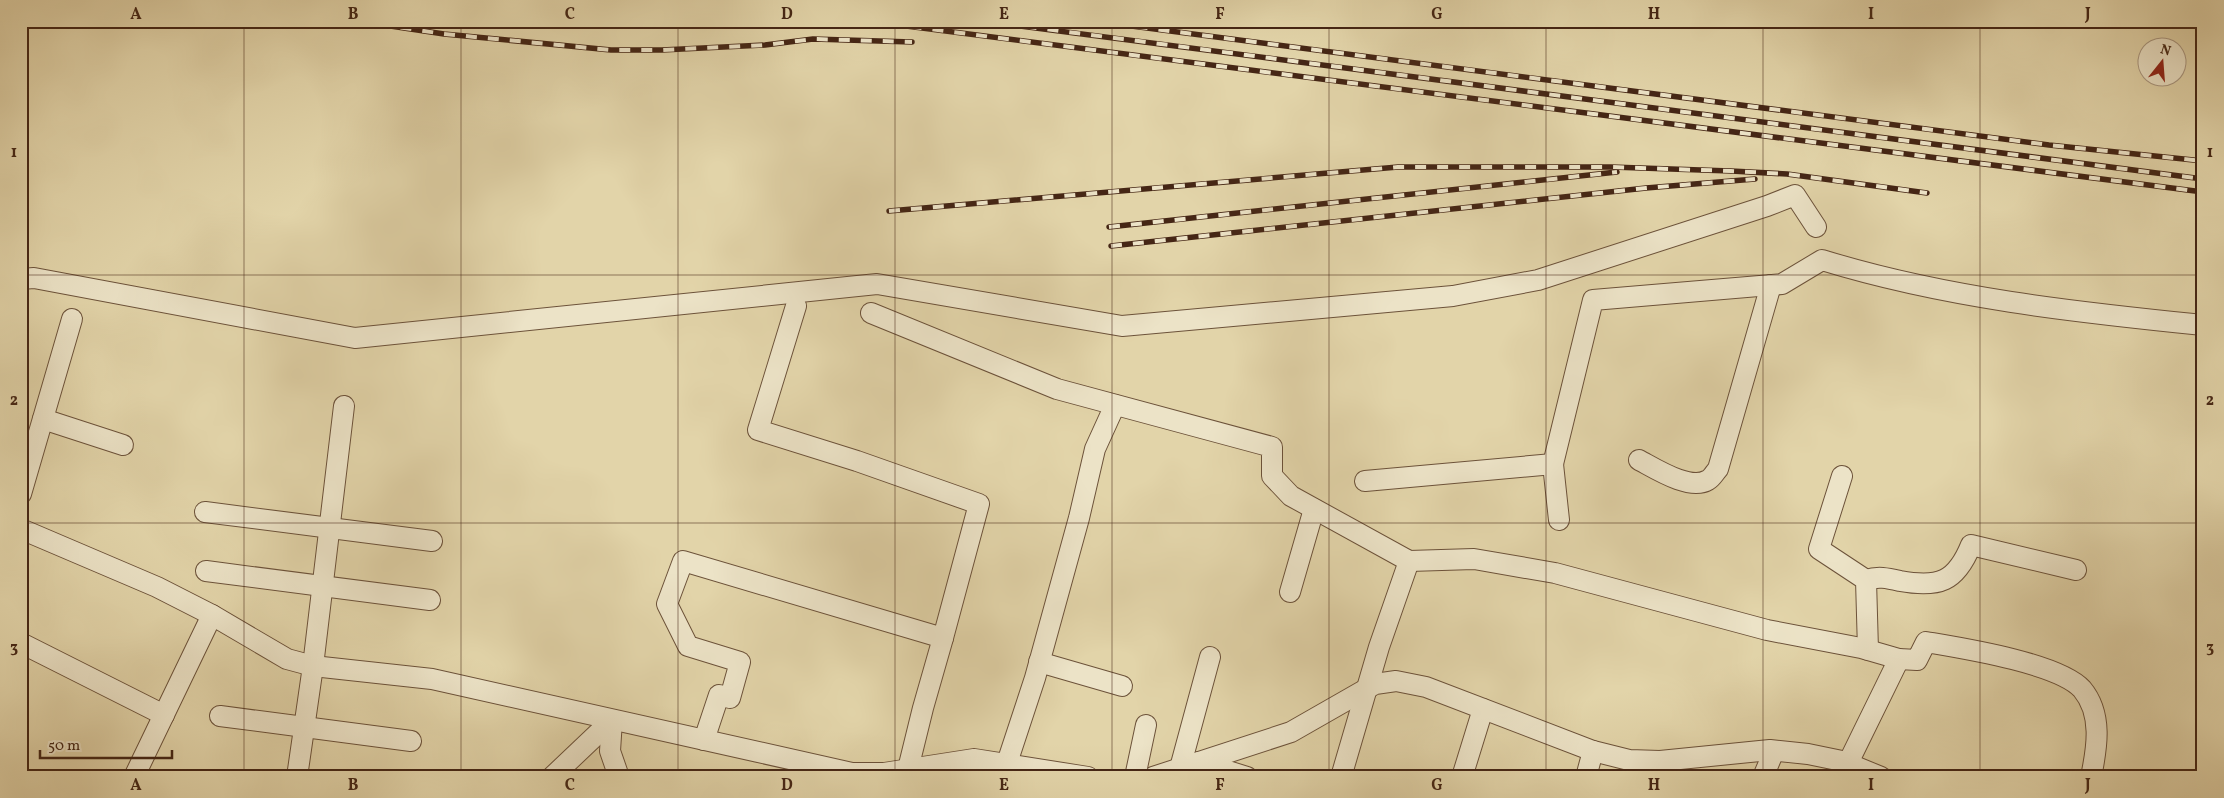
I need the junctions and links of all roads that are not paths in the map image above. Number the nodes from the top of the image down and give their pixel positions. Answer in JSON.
{"nodes":[{"id":1,"x":1816,"y":227,"type":"dead end"},
{"id":2,"x":21,"y":279,"type":"edge"},
{"id":3,"x":1772,"y":285,"type":"junction"},
{"id":4,"x":796,"y":306,"type":"dead end"},
{"id":5,"x":871,"y":313,"type":"dead end"},
{"id":6,"x":72,"y":319,"type":"dead end"},
{"id":7,"x":2203,"y":325,"type":"edge"},
{"id":8,"x":1115,"y":405,"type":"junction"},
{"id":9,"x":344,"y":406,"type":"dead end"},
{"id":10,"x":43,"y":419,"type":"junction"},
{"id":11,"x":124,"y":445,"type":"dead end"},
{"id":12,"x":1639,"y":460,"type":"dead end"},
{"id":13,"x":1554,"y":464,"type":"junction"},
{"id":14,"x":1842,"y":476,"type":"dead end"},
{"id":15,"x":1365,"y":481,"type":"dead end"},
{"id":16,"x":21,"y":494,"type":"edge"},
{"id":17,"x":1314,"y":509,"type":"junction"},
{"id":18,"x":205,"y":512,"type":"dead end"},
{"id":19,"x":1559,"y":520,"type":"dead end"},
{"id":20,"x":330,"y":528,"type":"junction"},
{"id":21,"x":21,"y":529,"type":"edge"},
{"id":22,"x":432,"y":541,"type":"dead end"},
{"id":23,"x":1409,"y":561,"type":"junction"},
{"id":24,"x":2076,"y":570,"type":"dead end"},
{"id":25,"x":206,"y":571,"type":"dead end"},
{"id":26,"x":1866,"y":580,"type":"junction"},
{"id":27,"x":323,"y":586,"type":"junction"},
{"id":28,"x":1290,"y":592,"type":"dead end"},
{"id":29,"x":430,"y":600,"type":"dead end"},
{"id":30,"x":212,"y":614,"type":"junction"},
{"id":31,"x":943,"y":638,"type":"junction"},
{"id":32,"x":21,"y":643,"type":"edge"},
{"id":33,"x":1868,"y":650,"type":"junction"},
{"id":34,"x":1210,"y":657,"type":"dead end"},
{"id":35,"x":1899,"y":659,"type":"junction"},
{"id":36,"x":1039,"y":662,"type":"junction"},
{"id":37,"x":313,"y":666,"type":"junction"},
{"id":38,"x":1122,"y":686,"type":"dead end"},
{"id":39,"x":1367,"y":688,"type":"junction"},
{"id":40,"x":1483,"y":709,"type":"junction"},
{"id":41,"x":164,"y":715,"type":"junction"},
{"id":42,"x":220,"y":716,"type":"dead end"},
{"id":43,"x":612,"y":720,"type":"junction"},
{"id":44,"x":1146,"y":725,"type":"dead end"},
{"id":45,"x":304,"y":727,"type":"junction"},
{"id":46,"x":704,"y":740,"type":"junction"},
{"id":47,"x":411,"y":741,"type":"dead end"},
{"id":48,"x":1593,"y":751,"type":"junction"},
{"id":49,"x":1774,"y":751,"type":"junction"},
{"id":50,"x":1007,"y":763,"type":"junction"},
{"id":51,"x":1848,"y":763,"type":"junction"},
{"id":52,"x":1189,"y":765,"type":"junction"},
{"id":53,"x":908,"y":769,"type":"junction"},
{"id":54,"x":1079,"y":776,"type":"edge"},
{"id":55,"x":134,"y":777,"type":"edge"},
{"id":56,"x":296,"y":777,"type":"edge"},
{"id":57,"x":552,"y":777,"type":"edge"},
{"id":58,"x":619,"y":777,"type":"edge"},
{"id":59,"x":1136,"y":777,"type":"edge"},
{"id":60,"x":1153,"y":777,"type":"edge"},
{"id":61,"x":1247,"y":777,"type":"edge"},
{"id":62,"x":1341,"y":777,"type":"edge"},
{"id":63,"x":1462,"y":777,"type":"edge"},
{"id":64,"x":1586,"y":777,"type":"edge"},
{"id":65,"x":1763,"y":777,"type":"edge"},
{"id":66,"x":1881,"y":777,"type":"edge"},
{"id":67,"x":2091,"y":777,"type":"edge"}],
"edges":[{"from":1,"to":2,"type":"street"},
{"from":3,"to":7,"type":"street"},
{"from":3,"to":12,"type":"street"},
{"from":3,"to":13,"type":"street"},
{"from":4,"to":31,"type":"street"},
{"from":5,"to":8,"type":"street"},
{"from":6,"to":10,"type":"street"},
{"from":8,"to":17,"type":"street"},
{"from":8,"to":36,"type":"street"},
{"from":9,"to":20,"type":"street"},
{"from":10,"to":11,"type":"street"},
{"from":10,"to":16,"type":"street"},
{"from":13,"to":15,"type":"street"},
{"from":13,"to":19,"type":"street"},
{"from":14,"to":26,"type":"street"},
{"from":17,"to":23,"type":"street"},
{"from":17,"to":28,"type":"street"},
{"from":18,"to":20,"type":"street"},
{"from":20,"to":22,"type":"street"},
{"from":20,"to":27,"type":"street"},
{"from":21,"to":30,"type":"street"},
{"from":23,"to":33,"type":"street"},
{"from":23,"to":39,"type":"street"},
{"from":24,"to":26,"type":"street"},
{"from":25,"to":27,"type":"street"},
{"from":26,"to":33,"type":"street"},
{"from":27,"to":29,"type":"street"},
{"from":27,"to":37,"type":"street"},
{"from":30,"to":37,"type":"street"},
{"from":30,"to":41,"type":"street"},
{"from":31,"to":46,"type":"street"},
{"from":31,"to":53,"type":"street"},
{"from":32,"to":41,"type":"street"},
{"from":33,"to":35,"type":"street"},
{"from":34,"to":52,"type":"street"},
{"from":35,"to":51,"type":"street"},
{"from":35,"to":67,"type":"street"},
{"from":36,"to":38,"type":"street"},
{"from":36,"to":50,"type":"street"},
{"from":37,"to":43,"type":"street"},
{"from":37,"to":45,"type":"street"},
{"from":39,"to":40,"type":"street"},
{"from":39,"to":52,"type":"street"},
{"from":39,"to":62,"type":"street"},
{"from":40,"to":48,"type":"street"},
{"from":40,"to":63,"type":"street"},
{"from":41,"to":55,"type":"street"},
{"from":42,"to":45,"type":"street"},
{"from":43,"to":46,"type":"street"},
{"from":43,"to":57,"type":"street"},
{"from":43,"to":58,"type":"street"},
{"from":44,"to":59,"type":"street"},
{"from":45,"to":47,"type":"street"},
{"from":45,"to":56,"type":"street"},
{"from":46,"to":53,"type":"street"},
{"from":48,"to":49,"type":"street"},
{"from":48,"to":64,"type":"street"},
{"from":49,"to":51,"type":"street"},
{"from":49,"to":65,"type":"street"},
{"from":50,"to":53,"type":"street"},
{"from":50,"to":54,"type":"street"},
{"from":51,"to":66,"type":"street"},
{"from":52,"to":60,"type":"street"},
{"from":52,"to":61,"type":"street"}]}
